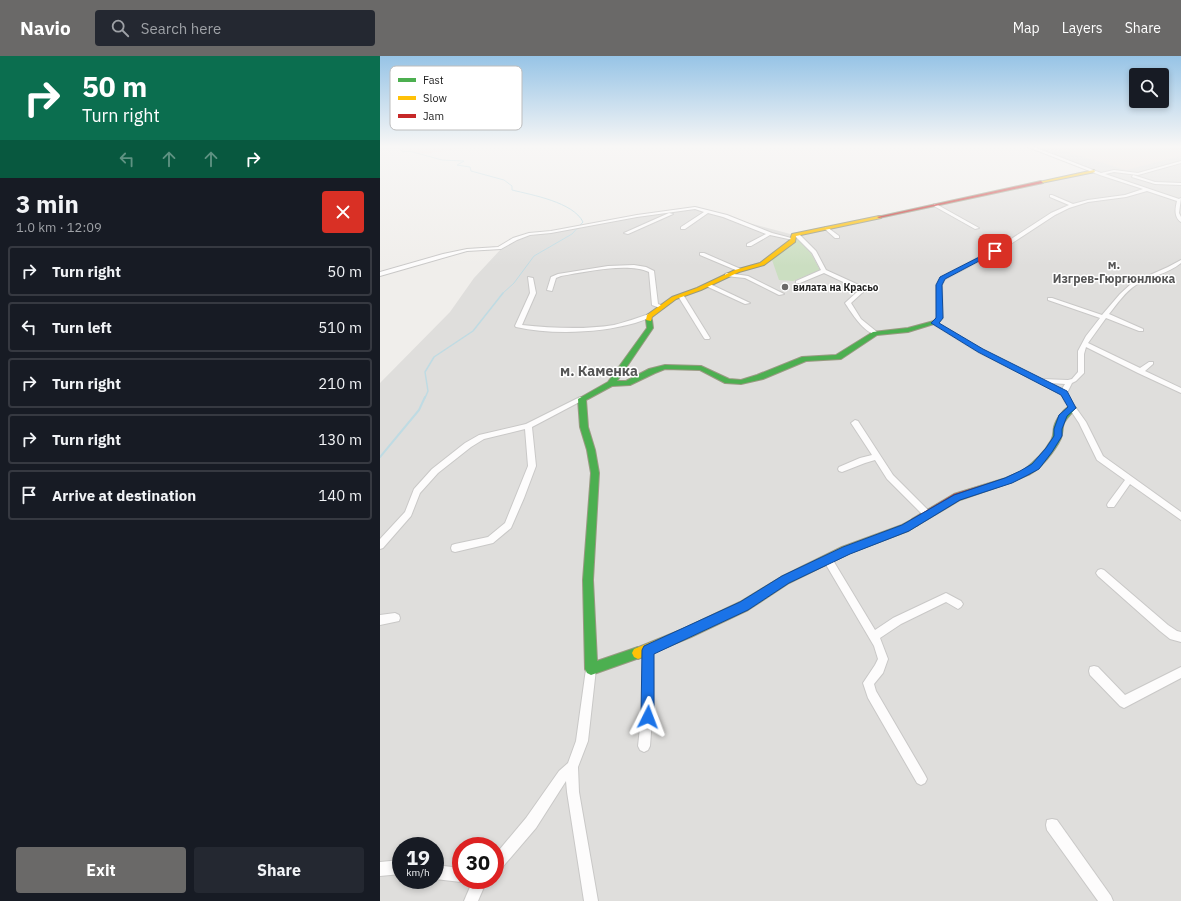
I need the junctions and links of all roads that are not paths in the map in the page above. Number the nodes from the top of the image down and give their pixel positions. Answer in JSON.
{"nodes":[{"id":1,"x":1027,"y":186,"type":"edge"},
{"id":2,"x":1136,"y":186,"type":"edge"},
{"id":3,"x":1145,"y":190,"type":"junction"},
{"id":4,"x":1051,"y":196,"type":"dead end"},
{"id":5,"x":1180,"y":202,"type":"edge"},
{"id":6,"x":935,"y":205,"type":"junction"},
{"id":7,"x":1074,"y":206,"type":"junction"},
{"id":8,"x":677,"y":211,"type":"junction"},
{"id":9,"x":708,"y":211,"type":"junction"},
{"id":10,"x":1181,"y":221,"type":"edge"},
{"id":11,"x":682,"y":228,"type":"dead end"},
{"id":12,"x":827,"y":228,"type":"junction"},
{"id":13,"x":977,"y":228,"type":"dead end"},
{"id":14,"x":626,"y":233,"type":"dead end"},
{"id":15,"x":770,"y":233,"type":"junction"},
{"id":16,"x":795,"y":237,"type":"junction"},
{"id":17,"x":838,"y":237,"type":"dead end"},
{"id":18,"x":749,"y":245,"type":"dead end"},
{"id":19,"x":702,"y":254,"type":"dead end"},
{"id":20,"x":1181,"y":261,"type":"edge"},
{"id":21,"x":740,"y":270,"type":"junction"},
{"id":22,"x":824,"y":271,"type":"junction"},
{"id":23,"x":380,"y":274,"type":"edge"},
{"id":24,"x":727,"y":275,"type":"junction"},
{"id":25,"x":530,"y":278,"type":"dead end"},
{"id":26,"x":798,"y":282,"type":"dead end"},
{"id":27,"x":708,"y":285,"type":"junction"},
{"id":28,"x":550,"y":290,"type":"dead end"},
{"id":29,"x":781,"y":294,"type":"dead end"},
{"id":30,"x":681,"y":296,"type":"junction"},
{"id":31,"x":1050,"y":299,"type":"dead end"},
{"id":32,"x":747,"y":303,"type":"dead end"},
{"id":33,"x":662,"y":307,"type":"junction"},
{"id":34,"x":649,"y":316,"type":"junction"},
{"id":35,"x":1104,"y":316,"type":"junction"},
{"id":36,"x":934,"y":323,"type":"junction"},
{"id":37,"x":1141,"y":330,"type":"dead end"},
{"id":38,"x":875,"y":333,"type":"junction"},
{"id":39,"x":707,"y":338,"type":"dead end"},
{"id":40,"x":1086,"y":344,"type":"junction"},
{"id":41,"x":1151,"y":363,"type":"dead end"},
{"id":42,"x":1140,"y":372,"type":"junction"},
{"id":43,"x":1038,"y":381,"type":"junction"},
{"id":44,"x":1068,"y":382,"type":"junction"},
{"id":45,"x":611,"y":384,"type":"junction"},
{"id":46,"x":1181,"y":392,"type":"edge"},
{"id":47,"x":1064,"y":393,"type":"junction"},
{"id":48,"x":582,"y":399,"type":"junction"},
{"id":49,"x":1072,"y":408,"type":"junction"},
{"id":50,"x":855,"y":423,"type":"dead end"},
{"id":51,"x":528,"y":426,"type":"junction"},
{"id":52,"x":877,"y":457,"type":"junction"},
{"id":53,"x":842,"y":469,"type":"dead end"},
{"id":54,"x":1129,"y":480,"type":"junction"},
{"id":55,"x":1111,"y":505,"type":"dead end"},
{"id":56,"x":928,"y":515,"type":"junction"},
{"id":57,"x":1181,"y":517,"type":"edge"},
{"id":58,"x":380,"y":545,"type":"edge"},
{"id":59,"x":455,"y":548,"type":"dead end"},
{"id":60,"x":828,"y":560,"type":"junction"},
{"id":61,"x":1101,"y":573,"type":"dead end"},
{"id":62,"x":958,"y":604,"type":"dead end"},
{"id":63,"x":395,"y":618,"type":"dead end"},
{"id":64,"x":380,"y":620,"type":"edge"},
{"id":65,"x":874,"y":637,"type":"junction"},
{"id":66,"x":1181,"y":637,"type":"edge"},
{"id":67,"x":648,"y":650,"type":"junction"},
{"id":68,"x":591,"y":668,"type":"junction"},
{"id":69,"x":1094,"y":671,"type":"dead end"},
{"id":70,"x":1181,"y":672,"type":"edge"},
{"id":71,"x":644,"y":746,"type":"dead end"},
{"id":72,"x":572,"y":767,"type":"junction"},
{"id":73,"x":921,"y":779,"type":"dead end"},
{"id":74,"x":1052,"y":825,"type":"dead end"},
{"id":75,"x":504,"y":854,"type":"edge"},
{"id":76,"x":392,"y":868,"type":"edge"},
{"id":77,"x":380,"y":869,"type":"edge"},
{"id":78,"x":476,"y":889,"type":"edge"},
{"id":79,"x":471,"y":901,"type":"edge"},
{"id":80,"x":591,"y":901,"type":"edge"},
{"id":81,"x":1106,"y":901,"type":"edge"}],
"edges":[{"from":1,"to":6,"type":"street"},
{"from":2,"to":3,"type":"street"},
{"from":3,"to":5,"type":"street"},
{"from":3,"to":7,"type":"street"},
{"from":4,"to":7,"type":"street"},
{"from":5,"to":10,"type":"street"},
{"from":6,"to":12,"type":"street"},
{"from":6,"to":13,"type":"street"},
{"from":7,"to":36,"type":"street"},
{"from":8,"to":9,"type":"street"},
{"from":8,"to":14,"type":"street"},
{"from":8,"to":23,"type":"street"},
{"from":9,"to":11,"type":"street"},
{"from":9,"to":15,"type":"street"},
{"from":12,"to":16,"type":"street"},
{"from":12,"to":17,"type":"street"},
{"from":15,"to":16,"type":"street"},
{"from":15,"to":18,"type":"street"},
{"from":16,"to":21,"type":"street"},
{"from":16,"to":22,"type":"street"},
{"from":19,"to":21,"type":"street"},
{"from":20,"to":35,"type":"street"},
{"from":21,"to":24,"type":"street"},
{"from":22,"to":26,"type":"street"},
{"from":22,"to":38,"type":"street"},
{"from":24,"to":27,"type":"street"},
{"from":24,"to":29,"type":"street"},
{"from":25,"to":34,"type":"street"},
{"from":27,"to":30,"type":"street"},
{"from":27,"to":32,"type":"street"},
{"from":28,"to":33,"type":"street"},
{"from":30,"to":33,"type":"street"},
{"from":30,"to":39,"type":"street"},
{"from":31,"to":35,"type":"street"},
{"from":33,"to":34,"type":"street"},
{"from":34,"to":45,"type":"street"},
{"from":35,"to":37,"type":"street"},
{"from":35,"to":40,"type":"street"},
{"from":36,"to":38,"type":"street"},
{"from":36,"to":43,"type":"street"},
{"from":38,"to":45,"type":"street"},
{"from":40,"to":42,"type":"street"},
{"from":40,"to":44,"type":"street"},
{"from":41,"to":42,"type":"street"},
{"from":42,"to":46,"type":"street"},
{"from":43,"to":44,"type":"street"},
{"from":43,"to":47,"type":"street"},
{"from":44,"to":47,"type":"street"},
{"from":45,"to":48,"type":"street"},
{"from":47,"to":49,"type":"street"},
{"from":48,"to":51,"type":"street"},
{"from":48,"to":68,"type":"street"},
{"from":49,"to":54,"type":"street"},
{"from":49,"to":56,"type":"street"},
{"from":50,"to":52,"type":"street"},
{"from":51,"to":58,"type":"street"},
{"from":51,"to":59,"type":"street"},
{"from":52,"to":53,"type":"street"},
{"from":52,"to":56,"type":"street"},
{"from":54,"to":55,"type":"street"},
{"from":54,"to":57,"type":"street"},
{"from":56,"to":60,"type":"street"},
{"from":60,"to":65,"type":"street"},
{"from":60,"to":67,"type":"street"},
{"from":61,"to":66,"type":"street"},
{"from":62,"to":65,"type":"street"},
{"from":63,"to":64,"type":"street"},
{"from":65,"to":73,"type":"street"},
{"from":67,"to":68,"type":"street"},
{"from":67,"to":71,"type":"street"},
{"from":68,"to":72,"type":"street"},
{"from":69,"to":70,"type":"street"},
{"from":72,"to":75,"type":"street"},
{"from":72,"to":80,"type":"street"},
{"from":74,"to":81,"type":"street"},
{"from":76,"to":77,"type":"street"},
{"from":78,"to":79,"type":"street"}]}
